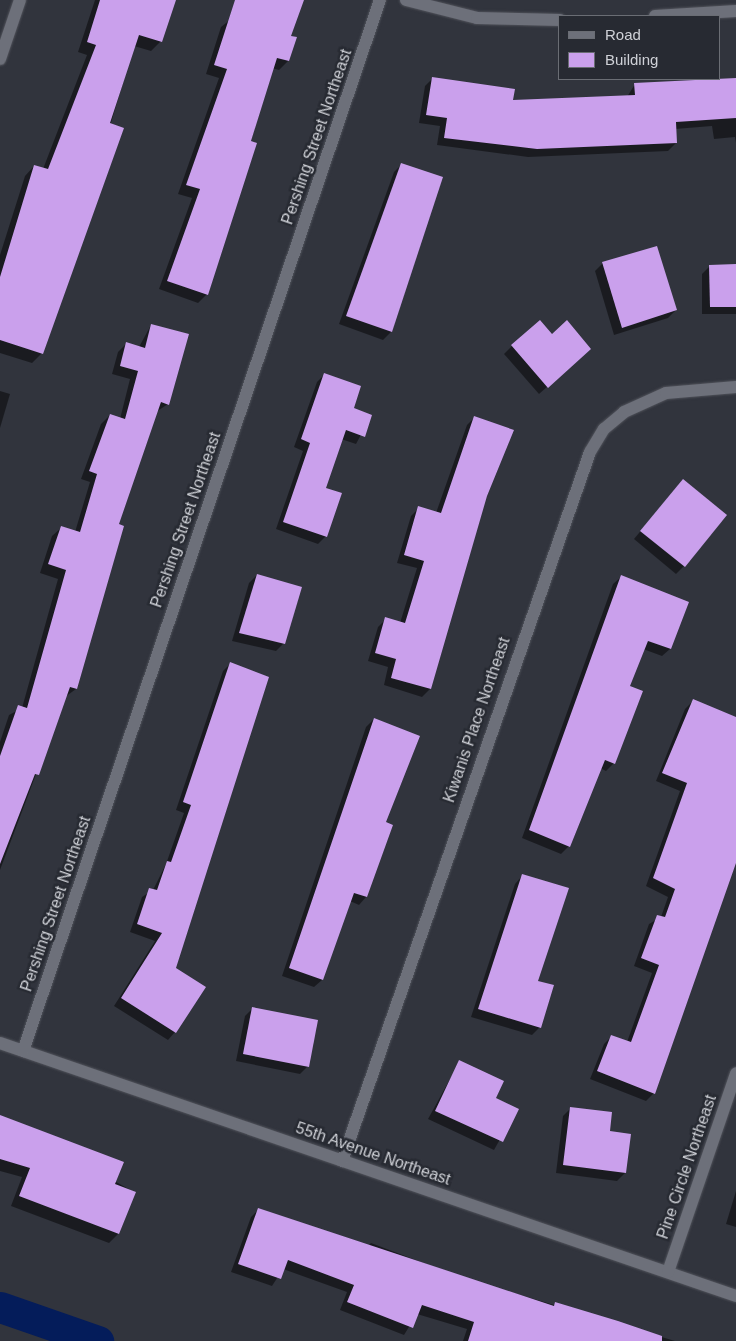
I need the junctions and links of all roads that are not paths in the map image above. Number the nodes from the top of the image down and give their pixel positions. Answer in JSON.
{"nodes":[{"id":1,"x":20,"y":0,"type":"edge"},
{"id":2,"x":380,"y":0,"type":"edge"},
{"id":3,"x":406,"y":0,"type":"edge"},
{"id":4,"x":736,"y":11,"type":"edge"},
{"id":5,"x":671,"y":15,"type":"edge"},
{"id":6,"x":558,"y":20,"type":"edge"},
{"id":7,"x":0,"y":59,"type":"edge"},
{"id":8,"x":736,"y":387,"type":"edge"},
{"id":9,"x":0,"y":1043,"type":"edge"},
{"id":10,"x":23,"y":1051,"type":"junction"},
{"id":11,"x":736,"y":1072,"type":"edge"},
{"id":12,"x":342,"y":1161,"type":"junction"},
{"id":13,"x":668,"y":1272,"type":"junction"},
{"id":14,"x":736,"y":1296,"type":"edge"}],
"edges":[{"from":1,"to":7,"type":"street"},
{"from":2,"to":10,"type":"street","name":"Pershing Street Northeast"},
{"from":3,"to":6,"type":"street"},
{"from":4,"to":5,"type":"street"},
{"from":8,"to":12,"type":"street","name":"Kiwanis Place Northeast"},
{"from":9,"to":10,"type":"street","name":"55th Avenue Northeast"},
{"from":10,"to":12,"type":"street","name":"55th Avenue Northeast"},
{"from":11,"to":13,"type":"street","name":"Pine Circle Northeast"},
{"from":12,"to":13,"type":"street","name":"55th Avenue Northeast"},
{"from":13,"to":14,"type":"street","name":"55th Avenue Northeast"}]}
